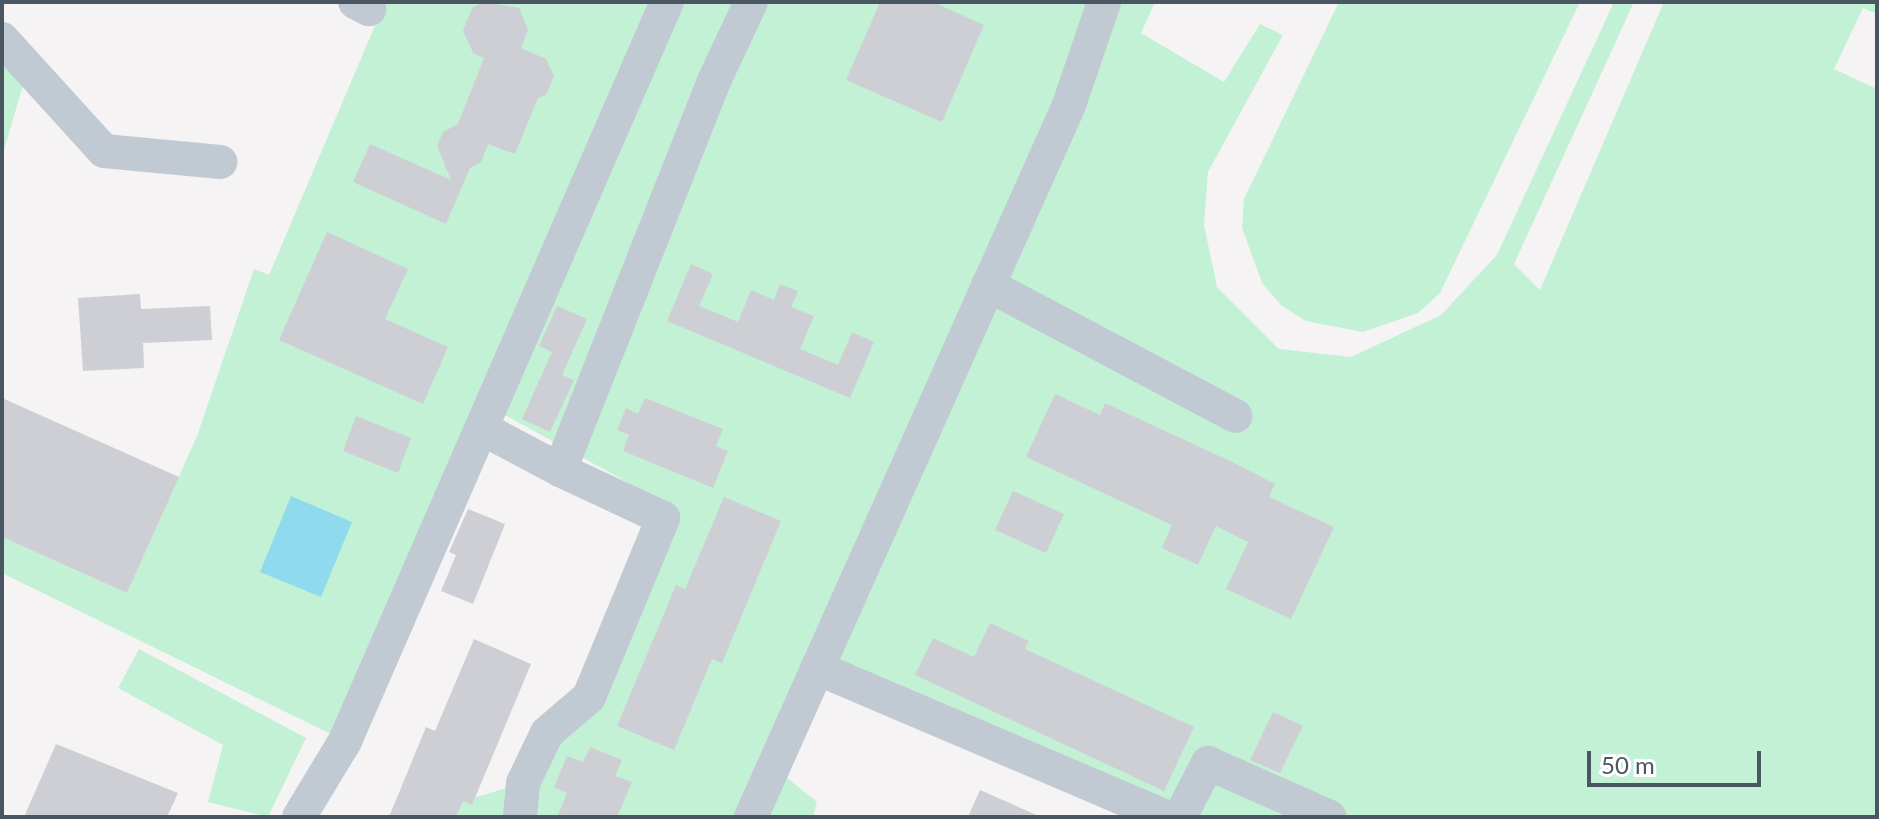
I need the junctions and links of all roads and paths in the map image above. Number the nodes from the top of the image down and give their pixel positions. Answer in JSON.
{"nodes":[{"id":1,"x":667,"y":2,"type":"edge"},
{"id":2,"x":751,"y":2,"type":"edge"},
{"id":3,"x":1104,"y":2,"type":"edge"},
{"id":4,"x":2,"y":39,"type":"edge"},
{"id":5,"x":220,"y":162,"type":"dead end"},
{"id":6,"x":988,"y":285,"type":"junction"},
{"id":7,"x":1235,"y":416,"type":"dead end"},
{"id":8,"x":483,"y":429,"type":"junction"},
{"id":9,"x":560,"y":470,"type":"junction"},
{"id":10,"x":817,"y":668,"type":"junction"},
{"id":11,"x":299,"y":817,"type":"edge"},
{"id":12,"x":520,"y":817,"type":"edge"},
{"id":13,"x":751,"y":817,"type":"edge"},
{"id":14,"x":1167,"y":817,"type":"edge"},
{"id":15,"x":1180,"y":817,"type":"edge"},
{"id":16,"x":1330,"y":817,"type":"edge"}],
"edges":[{"from":1,"to":8,"type":"lane"},
{"from":2,"to":9,"type":"lane"},
{"from":3,"to":6,"type":"lane"},
{"from":4,"to":5,"type":"lane"},
{"from":6,"to":7,"type":"lane"},
{"from":6,"to":10,"type":"lane"},
{"from":8,"to":9,"type":"lane"},
{"from":8,"to":11,"type":"lane"},
{"from":9,"to":12,"type":"lane"},
{"from":10,"to":13,"type":"lane"},
{"from":10,"to":14,"type":"lane"},
{"from":15,"to":16,"type":"lane"}]}
